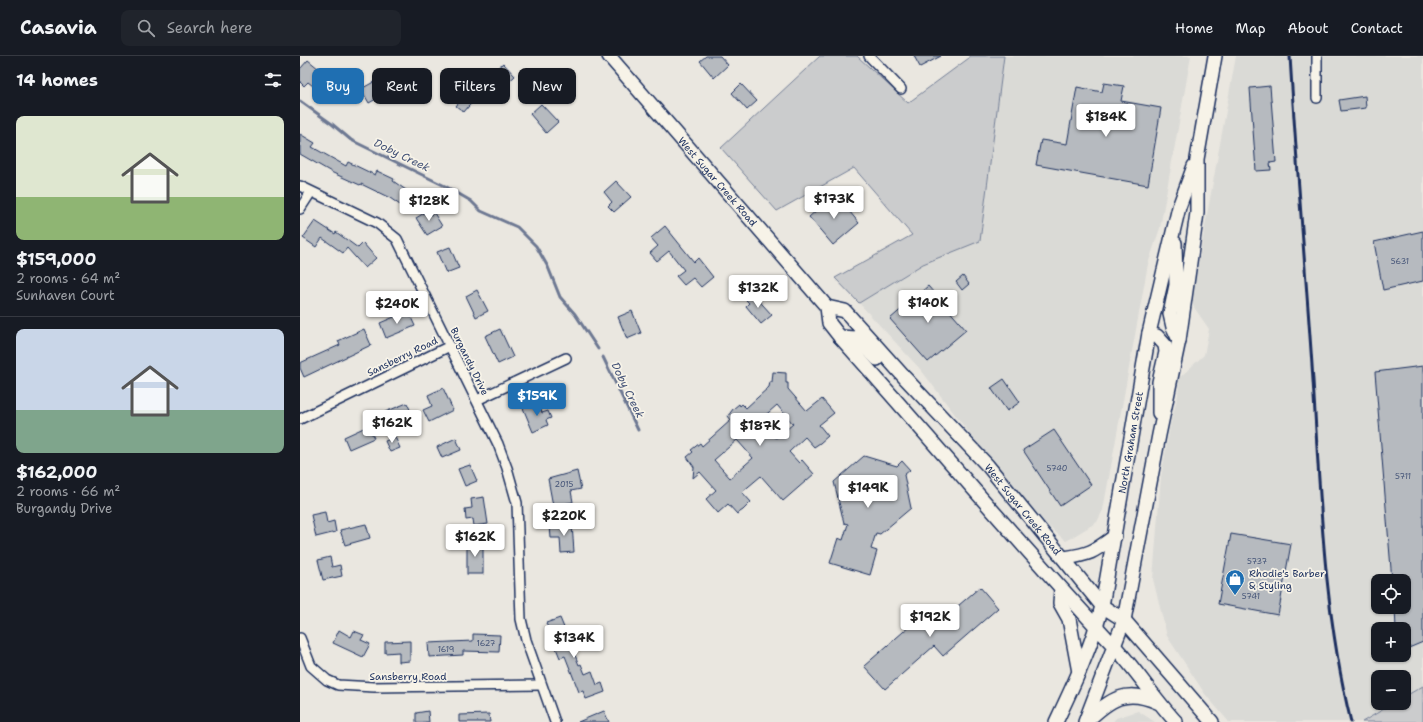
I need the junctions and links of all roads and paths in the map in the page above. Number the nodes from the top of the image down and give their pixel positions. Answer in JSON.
{"nodes":[{"id":1,"x":609,"y":56,"type":"edge"},
{"id":2,"x":868,"y":56,"type":"edge"},
{"id":3,"x":1215,"y":56,"type":"edge"},
{"id":4,"x":1317,"y":56,"type":"edge"},
{"id":5,"x":901,"y":89,"type":"dead end"},
{"id":6,"x":1317,"y":98,"type":"dead end"},
{"id":7,"x":1197,"y":159,"type":"junction"},
{"id":8,"x":300,"y":186,"type":"edge"},
{"id":9,"x":311,"y":192,"type":"junction"},
{"id":10,"x":300,"y":209,"type":"edge"},
{"id":11,"x":1175,"y":223,"type":"junction"},
{"id":12,"x":827,"y":307,"type":"junction"},
{"id":13,"x":1149,"y":333,"type":"junction"},
{"id":14,"x":840,"y":337,"type":"junction"},
{"id":15,"x":1179,"y":340,"type":"junction"},
{"id":16,"x":450,"y":346,"type":"junction"},
{"id":17,"x":566,"y":358,"type":"dead end"},
{"id":18,"x":905,"y":378,"type":"junction"},
{"id":19,"x":477,"y":400,"type":"junction"},
{"id":20,"x":300,"y":419,"type":"edge"},
{"id":21,"x":1159,"y":435,"type":"junction"},
{"id":22,"x":1115,"y":536,"type":"junction"},
{"id":23,"x":1064,"y":558,"type":"junction"},
{"id":24,"x":1061,"y":589,"type":"junction"},
{"id":25,"x":1102,"y":606,"type":"junction"},
{"id":26,"x":1124,"y":620,"type":"junction"},
{"id":27,"x":1096,"y":628,"type":"junction"},
{"id":28,"x":300,"y":638,"type":"edge"},
{"id":29,"x":1115,"y":647,"type":"junction"},
{"id":30,"x":1079,"y":673,"type":"junction"},
{"id":31,"x":542,"y":685,"type":"junction"},
{"id":32,"x":1157,"y":702,"type":"junction"},
{"id":33,"x":555,"y":722,"type":"edge"},
{"id":34,"x":1056,"y":722,"type":"edge"},
{"id":35,"x":1085,"y":722,"type":"edge"},
{"id":36,"x":1176,"y":722,"type":"edge"},
{"id":37,"x":1212,"y":722,"type":"edge"}],
"edges":[{"from":1,"to":12,"type":"main road","name":"West Sugar Creek Road"},
{"from":2,"to":5,"type":"street"},
{"from":3,"to":7,"type":"main road","name":"North Graham Street"},
{"from":4,"to":6,"type":"street"},
{"from":7,"to":11,"type":"main road","name":"North Graham Street"},
{"from":7,"to":15,"type":"main road","name":"North Graham Street"},
{"from":8,"to":9,"type":"street","name":"Burgandy Drive"},
{"from":9,"to":10,"type":"street"},
{"from":9,"to":16,"type":"street","name":"Burgandy Drive"},
{"from":11,"to":13,"type":"main road","name":"North Graham Street"},
{"from":11,"to":15,"type":"main road"},
{"from":12,"to":14,"type":"main road","name":"West Sugar Creek Road"},
{"from":12,"to":18,"type":"main road","name":"West Sugar Creek Road"},
{"from":13,"to":21,"type":"main road"},
{"from":13,"to":22,"type":"main road","name":"North Graham Street"},
{"from":14,"to":18,"type":"main road"},
{"from":14,"to":24,"type":"main road","name":"West Sugar Creek Road"},
{"from":15,"to":21,"type":"main road","name":"North Graham Street"},
{"from":16,"to":19,"type":"street","name":"Burgandy Drive"},
{"from":16,"to":20,"type":"street","name":"Sansberry Road"},
{"from":17,"to":19,"type":"street"},
{"from":18,"to":23,"type":"main road","name":"West Sugar Creek Road"},
{"from":19,"to":31,"type":"street","name":"Burgandy Drive"},
{"from":21,"to":26,"type":"main road","name":"North Graham Street"},
{"from":22,"to":23,"type":"main road"},
{"from":22,"to":25,"type":"main road","name":"North Graham Street"},
{"from":23,"to":25,"type":"main road","name":"West Sugar Creek Road"},
{"from":24,"to":27,"type":"main road","name":"West Sugar Creek Road"},
{"from":24,"to":30,"type":"main road"},
{"from":25,"to":26,"type":"main road","name":"West Sugar Creek Road"},
{"from":25,"to":27,"type":"main road","name":"North Graham Street"},
{"from":26,"to":29,"type":"main road","name":"North Graham Street"},
{"from":26,"to":37,"type":"main road","name":"West Sugar Creek Road"},
{"from":27,"to":29,"type":"main road","name":"West Sugar Creek Road"},
{"from":27,"to":30,"type":"main road","name":"North Graham Street"},
{"from":28,"to":31,"type":"street","name":"Sansberry Road"},
{"from":29,"to":32,"type":"main road","name":"West Sugar Creek Road"},
{"from":29,"to":35,"type":"main road","name":"North Graham Street"},
{"from":30,"to":34,"type":"main road","name":"North Graham Street"},
{"from":31,"to":33,"type":"street","name":"Burgandy Drive"},
{"from":32,"to":35,"type":"main road"},
{"from":32,"to":36,"type":"main road","name":"West Sugar Creek Road"}]}
